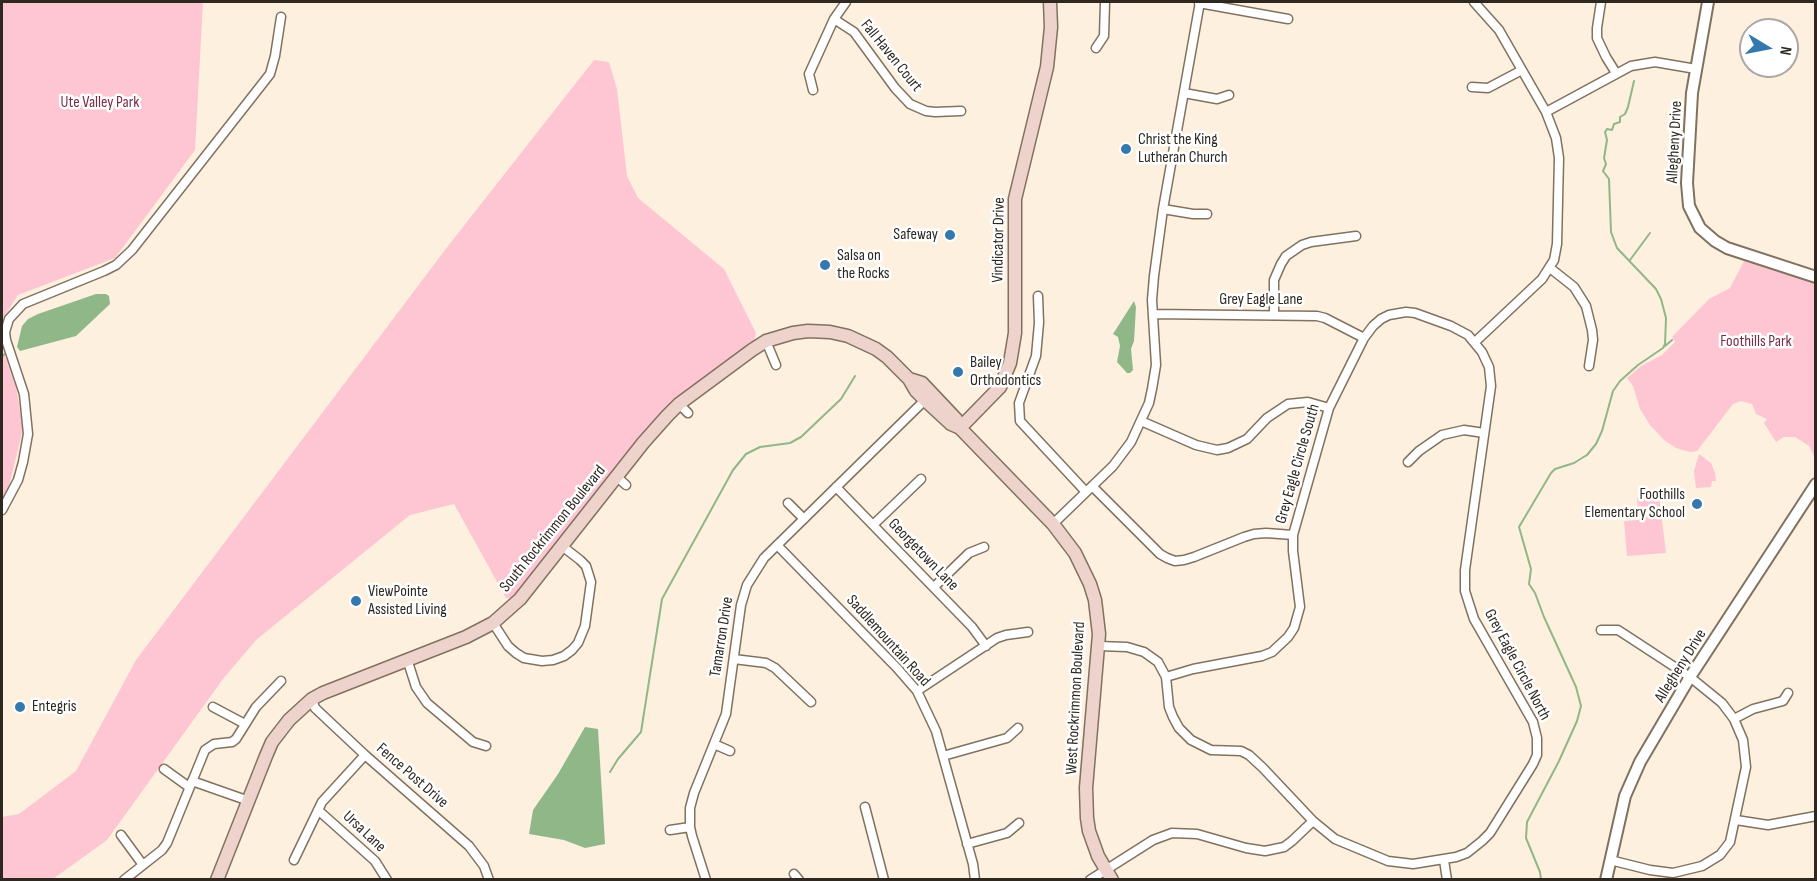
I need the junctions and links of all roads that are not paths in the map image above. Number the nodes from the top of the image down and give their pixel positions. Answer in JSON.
{"nodes":[{"id":1,"x":846,"y":2,"type":"edge"},
{"id":2,"x":1050,"y":2,"type":"edge"},
{"id":3,"x":1105,"y":2,"type":"edge"},
{"id":4,"x":1199,"y":2,"type":"edge"},
{"id":5,"x":1474,"y":2,"type":"edge"},
{"id":6,"x":1601,"y":2,"type":"edge"},
{"id":7,"x":1708,"y":2,"type":"edge"},
{"id":8,"x":281,"y":17,"type":"dead end"},
{"id":9,"x":834,"y":19,"type":"junction"},
{"id":10,"x":1288,"y":19,"type":"dead end"},
{"id":11,"x":1096,"y":48,"type":"dead end"},
{"id":12,"x":1696,"y":69,"type":"junction"},
{"id":13,"x":1522,"y":70,"type":"junction"},
{"id":14,"x":1616,"y":73,"type":"junction"},
{"id":15,"x":1472,"y":87,"type":"dead end"},
{"id":16,"x":813,"y":90,"type":"dead end"},
{"id":17,"x":1184,"y":93,"type":"junction"},
{"id":18,"x":1229,"y":95,"type":"dead end"},
{"id":19,"x":961,"y":111,"type":"dead end"},
{"id":20,"x":1546,"y":112,"type":"junction"},
{"id":21,"x":1163,"y":209,"type":"junction"},
{"id":22,"x":1207,"y":214,"type":"dead end"},
{"id":23,"x":1356,"y":236,"type":"dead end"},
{"id":24,"x":1550,"y":268,"type":"junction"},
{"id":25,"x":1815,"y":277,"type":"edge"},
{"id":26,"x":1038,"y":296,"type":"dead end"},
{"id":27,"x":1153,"y":314,"type":"junction"},
{"id":28,"x":1274,"y":315,"type":"junction"},
{"id":29,"x":1364,"y":338,"type":"junction"},
{"id":30,"x":766,"y":341,"type":"junction"},
{"id":31,"x":1475,"y":342,"type":"junction"},
{"id":32,"x":776,"y":365,"type":"dead end"},
{"id":33,"x":1589,"y":366,"type":"dead end"},
{"id":34,"x":909,"y":379,"type":"junction"},
{"id":35,"x":925,"y":400,"type":"junction"},
{"id":36,"x":1329,"y":408,"type":"junction"},
{"id":37,"x":1141,"y":422,"type":"junction"},
{"id":38,"x":960,"y":428,"type":"junction"},
{"id":39,"x":1484,"y":434,"type":"junction"},
{"id":40,"x":1408,"y":462,"type":"dead end"},
{"id":41,"x":921,"y":479,"type":"dead end"},
{"id":42,"x":836,"y":487,"type":"junction"},
{"id":43,"x":1089,"y":489,"type":"junction"},
{"id":44,"x":1814,"y":492,"type":"edge"},
{"id":45,"x":788,"y":503,"type":"dead end"},
{"id":46,"x":2,"y":510,"type":"edge"},
{"id":47,"x":804,"y":519,"type":"junction"},
{"id":48,"x":1053,"y":524,"type":"junction"},
{"id":49,"x":873,"y":525,"type":"junction"},
{"id":50,"x":1293,"y":535,"type":"junction"},
{"id":51,"x":777,"y":545,"type":"junction"},
{"id":52,"x":562,"y":546,"type":"junction"},
{"id":53,"x":984,"y":547,"type":"dead end"},
{"id":54,"x":934,"y":587,"type":"junction"},
{"id":55,"x":493,"y":622,"type":"junction"},
{"id":56,"x":1600,"y":630,"type":"dead end"},
{"id":57,"x":1028,"y":632,"type":"dead end"},
{"id":58,"x":986,"y":646,"type":"junction"},
{"id":59,"x":1098,"y":646,"type":"junction"},
{"id":60,"x":406,"y":659,"type":"junction"},
{"id":61,"x":734,"y":659,"type":"junction"},
{"id":62,"x":1166,"y":677,"type":"junction"},
{"id":63,"x":1690,"y":677,"type":"junction"},
{"id":64,"x":281,"y":681,"type":"dead end"},
{"id":65,"x":917,"y":691,"type":"junction"},
{"id":66,"x":1788,"y":693,"type":"dead end"},
{"id":67,"x":312,"y":699,"type":"junction"},
{"id":68,"x":812,"y":702,"type":"dead end"},
{"id":69,"x":213,"y":706,"type":"dead end"},
{"id":70,"x":1734,"y":719,"type":"junction"},
{"id":71,"x":245,"y":724,"type":"junction"},
{"id":72,"x":1018,"y":728,"type":"dead end"},
{"id":73,"x":714,"y":744,"type":"junction"},
{"id":74,"x":486,"y":746,"type":"dead end"},
{"id":75,"x":730,"y":751,"type":"dead end"},
{"id":76,"x":365,"y":755,"type":"junction"},
{"id":77,"x":943,"y":756,"type":"junction"},
{"id":78,"x":164,"y":769,"type":"dead end"},
{"id":79,"x":190,"y":784,"type":"junction"},
{"id":80,"x":249,"y":801,"type":"junction"},
{"id":81,"x":865,"y":807,"type":"dead end"},
{"id":82,"x":318,"y":810,"type":"junction"},
{"id":83,"x":1815,"y":816,"type":"edge"},
{"id":84,"x":1736,"y":820,"type":"junction"},
{"id":85,"x":1313,"y":821,"type":"junction"},
{"id":86,"x":1019,"y":823,"type":"dead end"},
{"id":87,"x":690,"y":827,"type":"junction"},
{"id":88,"x":670,"y":830,"type":"dead end"},
{"id":89,"x":121,"y":835,"type":"dead end"},
{"id":90,"x":967,"y":844,"type":"junction"},
{"id":91,"x":294,"y":860,"type":"dead end"},
{"id":92,"x":1444,"y":860,"type":"junction"},
{"id":93,"x":1610,"y":860,"type":"junction"},
{"id":94,"x":143,"y":865,"type":"junction"},
{"id":95,"x":1108,"y":875,"type":"edge"},
{"id":96,"x":1682,"y":876,"type":"edge"},
{"id":97,"x":124,"y":879,"type":"edge"},
{"id":98,"x":217,"y":879,"type":"edge"},
{"id":99,"x":387,"y":879,"type":"edge"},
{"id":100,"x":489,"y":879,"type":"edge"},
{"id":101,"x":706,"y":879,"type":"edge"},
{"id":102,"x":884,"y":879,"type":"edge"},
{"id":103,"x":975,"y":879,"type":"edge"},
{"id":104,"x":1090,"y":879,"type":"edge"},
{"id":105,"x":1447,"y":879,"type":"edge"},
{"id":106,"x":1606,"y":879,"type":"edge"}],
"edges":[{"from":1,"to":9,"type":"street"},
{"from":2,"to":38,"type":"main road","name":"Vindicator Drive"},
{"from":3,"to":11,"type":"street"},
{"from":4,"to":10,"type":"street"},
{"from":4,"to":17,"type":"street"},
{"from":5,"to":13,"type":"street"},
{"from":6,"to":14,"type":"street"},
{"from":7,"to":12,"type":"street","name":"Allegheny Drive"},
{"from":8,"to":46,"type":"street"},
{"from":9,"to":16,"type":"street"},
{"from":9,"to":19,"type":"street","name":"Fall Haven Court"},
{"from":12,"to":14,"type":"street"},
{"from":12,"to":25,"type":"street","name":"Allegheny Drive"},
{"from":13,"to":15,"type":"street"},
{"from":13,"to":20,"type":"street"},
{"from":14,"to":20,"type":"street"},
{"from":17,"to":18,"type":"street"},
{"from":17,"to":21,"type":"street"},
{"from":20,"to":24,"type":"street"},
{"from":21,"to":22,"type":"street"},
{"from":21,"to":27,"type":"street"},
{"from":23,"to":28,"type":"street"},
{"from":24,"to":31,"type":"street"},
{"from":24,"to":33,"type":"street"},
{"from":26,"to":43,"type":"street"},
{"from":27,"to":28,"type":"street","name":"Grey Eagle Lane"},
{"from":27,"to":37,"type":"street"},
{"from":28,"to":29,"type":"street","name":"Grey Eagle Lane"},
{"from":29,"to":31,"type":"street","name":"Grey Eagle Circle South"},
{"from":29,"to":36,"type":"street","name":"Grey Eagle Circle South"},
{"from":30,"to":32,"type":"street"},
{"from":30,"to":34,"type":"main road","name":"South Rockrimmon Boulevard"},
{"from":30,"to":52,"type":"main road","name":"South Rockrimmon Boulevard"},
{"from":31,"to":39,"type":"street","name":"Grey Eagle Circle North"},
{"from":34,"to":35,"type":"main road","name":"South Rockrimmon Boulevard"},
{"from":34,"to":38,"type":"main road","name":"South Rockrimmon Boulevard"},
{"from":35,"to":38,"type":"main road","name":"South Rockrimmon Boulevard"},
{"from":35,"to":42,"type":"street","name":"Tamarron Drive"},
{"from":36,"to":37,"type":"street"},
{"from":36,"to":50,"type":"street","name":"Grey Eagle Circle South"},
{"from":37,"to":43,"type":"street"},
{"from":38,"to":48,"type":"main road","name":"South Rockrimmon Boulevard"},
{"from":39,"to":40,"type":"street"},
{"from":39,"to":92,"type":"street","name":"Grey Eagle Circle North"},
{"from":41,"to":49,"type":"street"},
{"from":42,"to":47,"type":"street","name":"Tamarron Drive"},
{"from":42,"to":49,"type":"street","name":"Georgetown Lane"},
{"from":43,"to":48,"type":"street"},
{"from":43,"to":50,"type":"street"},
{"from":44,"to":63,"type":"street","name":"Allegheny Drive"},
{"from":45,"to":47,"type":"street"},
{"from":47,"to":51,"type":"street","name":"Tamarron Drive"},
{"from":48,"to":59,"type":"main road","name":"West Rockrimmon Boulevard"},
{"from":49,"to":54,"type":"street","name":"Georgetown Lane"},
{"from":50,"to":62,"type":"street","name":"Grey Eagle Circle South"},
{"from":51,"to":61,"type":"street","name":"Tamarron Drive"},
{"from":51,"to":65,"type":"street","name":"Saddlemountain Road"},
{"from":52,"to":55,"type":"main road","name":"South Rockrimmon Boulevard"},
{"from":52,"to":55,"type":"street"},
{"from":53,"to":54,"type":"street"},
{"from":54,"to":58,"type":"street","name":"Georgetown Lane"},
{"from":55,"to":60,"type":"main road","name":"South Rockrimmon Boulevard"},
{"from":56,"to":63,"type":"street"},
{"from":57,"to":58,"type":"street"},
{"from":58,"to":65,"type":"street"},
{"from":59,"to":62,"type":"street"},
{"from":59,"to":95,"type":"main road","name":"West Rockrimmon Boulevard"},
{"from":60,"to":67,"type":"main road","name":"South Rockrimmon Boulevard"},
{"from":60,"to":74,"type":"street"},
{"from":61,"to":68,"type":"street"},
{"from":61,"to":73,"type":"street","name":"Tamarron Drive"},
{"from":62,"to":85,"type":"street"},
{"from":63,"to":70,"type":"street"},
{"from":63,"to":93,"type":"street","name":"Allegheny Drive"},
{"from":64,"to":71,"type":"street"},
{"from":65,"to":77,"type":"street","name":"Saddlemountain Road"},
{"from":66,"to":70,"type":"street"},
{"from":67,"to":76,"type":"street","name":"Fence Post Drive"},
{"from":67,"to":80,"type":"main road","name":"South Rockrimmon Boulevard"},
{"from":69,"to":71,"type":"street"},
{"from":70,"to":84,"type":"street"},
{"from":71,"to":79,"type":"street"},
{"from":72,"to":77,"type":"street"},
{"from":73,"to":75,"type":"street"},
{"from":73,"to":87,"type":"street","name":"Tamarron Drive"},
{"from":76,"to":82,"type":"street"},
{"from":76,"to":100,"type":"street","name":"Fence Post Drive"},
{"from":77,"to":90,"type":"street","name":"Saddlemountain Road"},
{"from":78,"to":79,"type":"street"},
{"from":79,"to":80,"type":"street"},
{"from":79,"to":94,"type":"street"},
{"from":80,"to":98,"type":"main road","name":"South Rockrimmon Boulevard"},
{"from":81,"to":102,"type":"street"},
{"from":82,"to":91,"type":"street"},
{"from":82,"to":99,"type":"street","name":"Ursa Lane"},
{"from":83,"to":84,"type":"street"},
{"from":84,"to":96,"type":"street"},
{"from":85,"to":92,"type":"street"},
{"from":85,"to":95,"type":"street"},
{"from":86,"to":90,"type":"street"},
{"from":87,"to":88,"type":"street"},
{"from":87,"to":101,"type":"street","name":"Tamarron Drive"},
{"from":89,"to":94,"type":"street"},
{"from":90,"to":103,"type":"street","name":"Saddlemountain Road"},
{"from":92,"to":105,"type":"street"},
{"from":93,"to":96,"type":"street"},
{"from":93,"to":106,"type":"street","name":"Allegheny Drive"},
{"from":94,"to":97,"type":"street"},
{"from":95,"to":104,"type":"street"}]}
